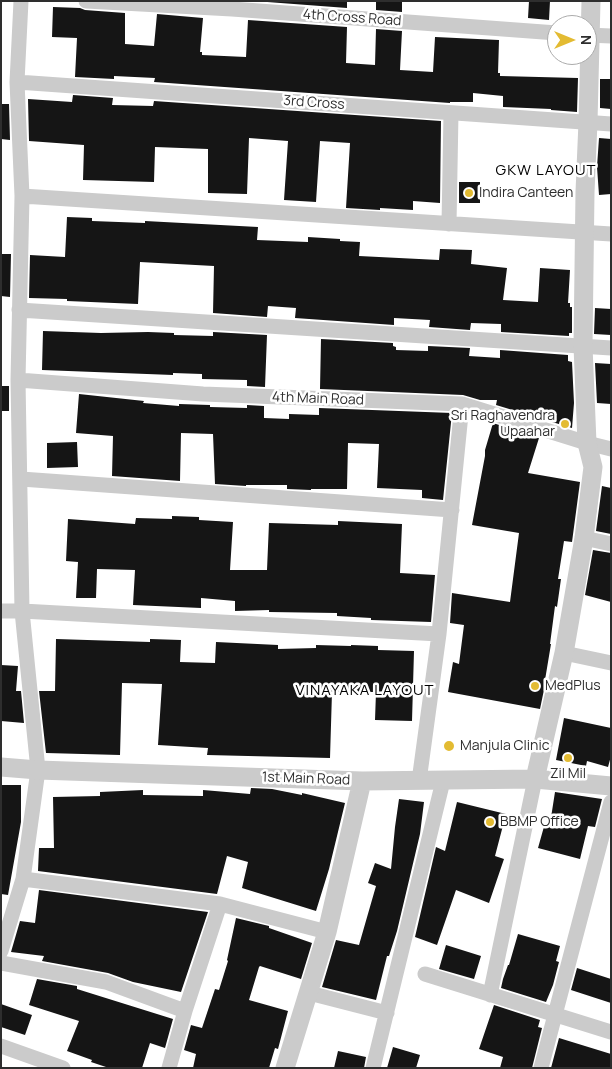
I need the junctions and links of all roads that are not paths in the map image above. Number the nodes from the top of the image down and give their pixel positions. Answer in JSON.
{"nodes":[{"id":1,"x":21,"y":1,"type":"edge"},
{"id":2,"x":86,"y":1,"type":"edge"},
{"id":3,"x":591,"y":1,"type":"edge"},
{"id":4,"x":590,"y":15,"type":"edge"},
{"id":5,"x":547,"y":32,"type":"edge"},
{"id":6,"x":597,"y":35,"type":"edge"},
{"id":7,"x":611,"y":36,"type":"edge"},
{"id":8,"x":589,"y":65,"type":"edge"},
{"id":9,"x":17,"y":82,"type":"junction"},
{"id":10,"x":451,"y":113,"type":"junction"},
{"id":11,"x":588,"y":122,"type":"junction"},
{"id":12,"x":611,"y":124,"type":"edge"},
{"id":13,"x":22,"y":196,"type":"junction"},
{"id":14,"x":449,"y":224,"type":"junction"},
{"id":15,"x":585,"y":233,"type":"junction"},
{"id":16,"x":611,"y":234,"type":"edge"},
{"id":17,"x":20,"y":310,"type":"junction"},
{"id":18,"x":583,"y":346,"type":"junction"},
{"id":19,"x":611,"y":348,"type":"edge"},
{"id":20,"x":18,"y":380,"type":"junction"},
{"id":21,"x":462,"y":404,"type":"junction"},
{"id":22,"x":587,"y":443,"type":"junction"},
{"id":23,"x":611,"y":449,"type":"edge"},
{"id":24,"x":21,"y":479,"type":"junction"},
{"id":25,"x":452,"y":510,"type":"junction"},
{"id":26,"x":584,"y":538,"type":"junction"},
{"id":27,"x":611,"y":544,"type":"edge"},
{"id":28,"x":1,"y":611,"type":"edge"},
{"id":29,"x":22,"y":611,"type":"junction"},
{"id":30,"x":439,"y":634,"type":"junction"},
{"id":31,"x":564,"y":653,"type":"junction"},
{"id":32,"x":611,"y":663,"type":"edge"},
{"id":33,"x":1,"y":768,"type":"edge"},
{"id":34,"x":38,"y":770,"type":"junction"},
{"id":35,"x":535,"y":779,"type":"junction"},
{"id":36,"x":362,"y":781,"type":"junction"},
{"id":37,"x":418,"y":781,"type":"junction"},
{"id":38,"x":443,"y":781,"type":"junction"},
{"id":39,"x":611,"y":786,"type":"edge"},
{"id":40,"x":611,"y":802,"type":"edge"},
{"id":41,"x":23,"y":879,"type":"junction"},
{"id":42,"x":220,"y":904,"type":"junction"},
{"id":43,"x":327,"y":932,"type":"junction"},
{"id":44,"x":1,"y":951,"type":"edge"},
{"id":45,"x":1,"y":963,"type":"edge"},
{"id":46,"x":425,"y":974,"type":"dead end"},
{"id":47,"x":309,"y":993,"type":"junction"},
{"id":48,"x":490,"y":995,"type":"junction"},
{"id":49,"x":185,"y":1011,"type":"junction"},
{"id":50,"x":387,"y":1013,"type":"junction"},
{"id":51,"x":555,"y":1014,"type":"junction"},
{"id":52,"x":611,"y":1032,"type":"edge"},
{"id":53,"x":1,"y":1046,"type":"edge"},
{"id":54,"x":63,"y":1068,"type":"edge"},
{"id":55,"x":168,"y":1068,"type":"edge"},
{"id":56,"x":286,"y":1068,"type":"edge"},
{"id":57,"x":374,"y":1068,"type":"edge"},
{"id":58,"x":541,"y":1068,"type":"edge"}],
"edges":[{"from":1,"to":9,"type":"street"},
{"from":2,"to":5,"type":"street","name":"4th Cross Road"},
{"from":3,"to":4,"type":"street"},
{"from":6,"to":7,"type":"street"},
{"from":8,"to":11,"type":"street"},
{"from":9,"to":10,"type":"street","name":"3rd Cross"},
{"from":9,"to":13,"type":"street"},
{"from":10,"to":11,"type":"street","name":"3rd Cross"},
{"from":10,"to":14,"type":"street"},
{"from":11,"to":12,"type":"street","name":"3rd Cross"},
{"from":11,"to":15,"type":"street"},
{"from":13,"to":14,"type":"street"},
{"from":13,"to":17,"type":"street"},
{"from":14,"to":15,"type":"street"},
{"from":15,"to":16,"type":"street"},
{"from":15,"to":18,"type":"street"},
{"from":17,"to":18,"type":"street"},
{"from":17,"to":20,"type":"street"},
{"from":18,"to":19,"type":"street"},
{"from":18,"to":22,"type":"street"},
{"from":20,"to":21,"type":"street","name":"4th Main Road"},
{"from":20,"to":24,"type":"street"},
{"from":21,"to":22,"type":"street","name":"4th Main Road"},
{"from":21,"to":25,"type":"street"},
{"from":22,"to":23,"type":"street","name":"4th Main Road"},
{"from":22,"to":26,"type":"street"},
{"from":24,"to":25,"type":"street"},
{"from":24,"to":29,"type":"street"},
{"from":25,"to":30,"type":"street"},
{"from":26,"to":27,"type":"street"},
{"from":26,"to":31,"type":"street"},
{"from":28,"to":29,"type":"street"},
{"from":29,"to":30,"type":"street"},
{"from":29,"to":34,"type":"street"},
{"from":30,"to":37,"type":"street"},
{"from":31,"to":32,"type":"street"},
{"from":31,"to":35,"type":"street"},
{"from":33,"to":34,"type":"street","name":"1st Main Road"},
{"from":34,"to":36,"type":"street","name":"1st Main Road"},
{"from":34,"to":41,"type":"street"},
{"from":35,"to":38,"type":"street","name":"1st Main Road"},
{"from":35,"to":39,"type":"street","name":"1st Main Road"},
{"from":35,"to":48,"type":"street"},
{"from":36,"to":37,"type":"street","name":"1st Main Road"},
{"from":36,"to":43,"type":"street"},
{"from":37,"to":38,"type":"street","name":"1st Main Road"},
{"from":38,"to":50,"type":"street"},
{"from":40,"to":51,"type":"street"},
{"from":41,"to":42,"type":"street"},
{"from":41,"to":44,"type":"street"},
{"from":42,"to":43,"type":"street"},
{"from":42,"to":49,"type":"street"},
{"from":43,"to":47,"type":"street"},
{"from":45,"to":49,"type":"street"},
{"from":46,"to":48,"type":"street"},
{"from":47,"to":50,"type":"street"},
{"from":47,"to":56,"type":"street"},
{"from":48,"to":51,"type":"street"},
{"from":49,"to":55,"type":"street"},
{"from":50,"to":57,"type":"street"},
{"from":51,"to":52,"type":"street"},
{"from":51,"to":58,"type":"street"},
{"from":53,"to":54,"type":"street"}]}
